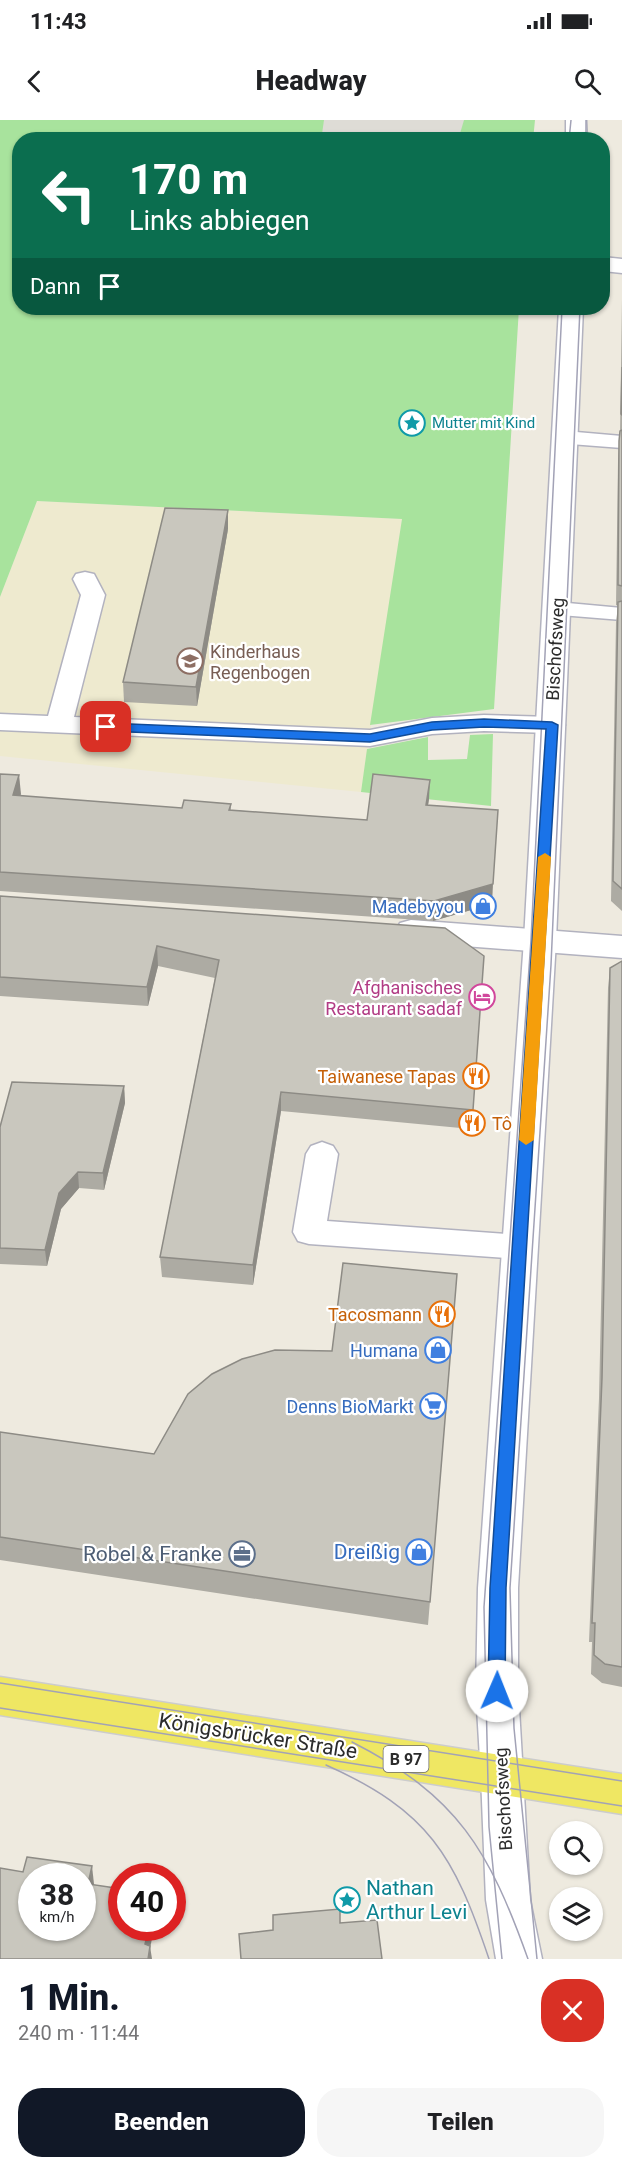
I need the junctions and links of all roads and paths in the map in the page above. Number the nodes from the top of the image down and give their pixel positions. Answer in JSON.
{"nodes":[{"id":1,"x":571,"y":315,"type":"edge"},
{"id":2,"x":565,"y":438,"type":"junction"},
{"id":3,"x":619,"y":442,"type":"edge"},
{"id":4,"x":85,"y":579,"type":"dead end"},
{"id":5,"x":557,"y":609,"type":"junction"},
{"id":6,"x":616,"y":614,"type":"edge"},
{"id":7,"x":0,"y":722,"type":"edge"},
{"id":8,"x":59,"y":725,"type":"junction"},
{"id":9,"x":552,"y":725,"type":"junction"},
{"id":10,"x":383,"y":929,"type":"edge"},
{"id":11,"x":540,"y":940,"type":"junction"},
{"id":12,"x":622,"y":947,"type":"edge"},
{"id":13,"x":322,"y":1154,"type":"dead end"},
{"id":14,"x":519,"y":1247,"type":"junction"},
{"id":15,"x":0,"y":1696,"type":"edge"},
{"id":16,"x":502,"y":1776,"type":"junction"},
{"id":17,"x":622,"y":1794,"type":"edge"},
{"id":18,"x":519,"y":1959,"type":"edge"}],
"edges":[{"from":1,"to":2,"type":"street","name":"Bischofsweg"},
{"from":2,"to":3,"type":"lane"},
{"from":2,"to":5,"type":"street","name":"Bischofsweg"},
{"from":4,"to":8,"type":"lane"},
{"from":5,"to":6,"type":"lane"},
{"from":5,"to":9,"type":"street","name":"Bischofsweg"},
{"from":7,"to":8,"type":"lane"},
{"from":8,"to":9,"type":"lane"},
{"from":9,"to":11,"type":"street","name":"Bischofsweg"},
{"from":10,"to":11,"type":"street"},
{"from":11,"to":12,"type":"street"},
{"from":11,"to":14,"type":"street","name":"Bischofsweg"},
{"from":13,"to":14,"type":"lane"},
{"from":14,"to":16,"type":"street","name":"Bischofsweg"},
{"from":15,"to":16,"type":"main road","name":"Königsbrücker Straße","number":"B 97"},
{"from":16,"to":17,"type":"main road","name":"Königsbrücker Straße","number":"B 97"},
{"from":16,"to":18,"type":"street","name":"Bischofsweg"}]}
